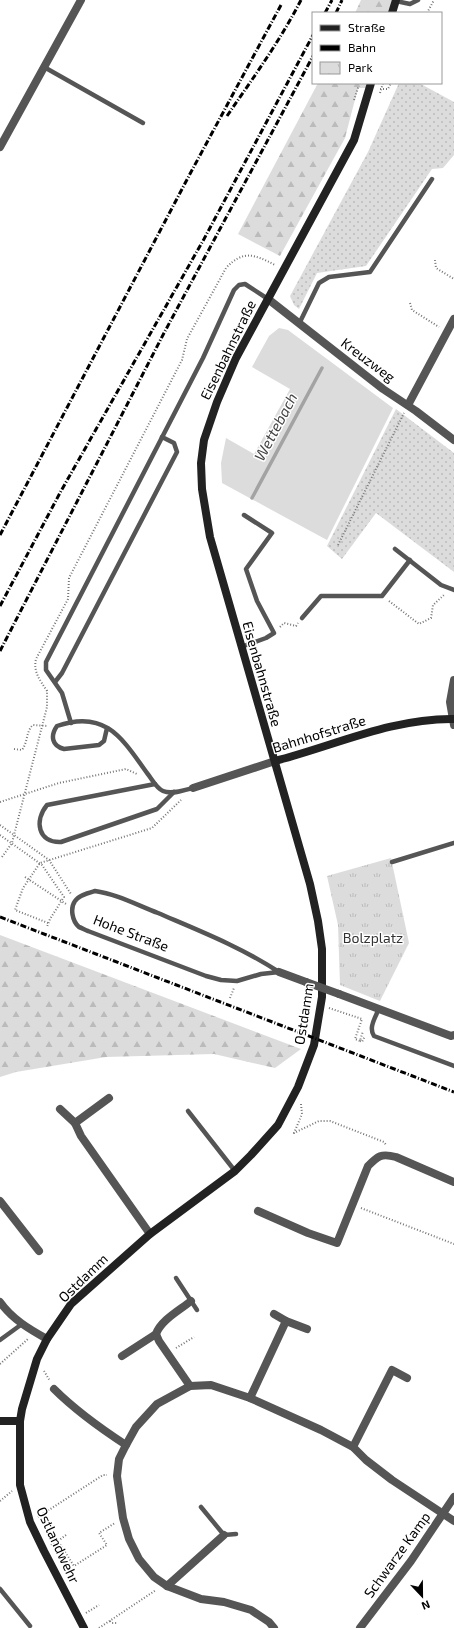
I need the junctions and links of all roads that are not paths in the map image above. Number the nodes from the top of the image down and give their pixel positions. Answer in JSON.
{"nodes":[{"id":1,"x":81,"y":0,"type":"edge"},
{"id":2,"x":396,"y":0,"type":"edge"},
{"id":3,"x":418,"y":0,"type":"edge"},
{"id":4,"x":392,"y":12,"type":"edge"},
{"id":5,"x":44,"y":67,"type":"junction"},
{"id":6,"x":371,"y":84,"type":"edge"},
{"id":7,"x":143,"y":123,"type":"dead end"},
{"id":8,"x":0,"y":147,"type":"edge"},
{"id":9,"x":432,"y":179,"type":"dead end"},
{"id":10,"x":268,"y":299,"type":"junction"},
{"id":11,"x":454,"y":319,"type":"edge"},
{"id":12,"x":300,"y":324,"type":"junction"},
{"id":13,"x":408,"y":405,"type":"junction"},
{"id":14,"x":162,"y":437,"type":"junction"},
{"id":15,"x":454,"y":440,"type":"edge"},
{"id":16,"x":244,"y":515,"type":"dead end"},
{"id":17,"x":394,"y":549,"type":"dead end"},
{"id":18,"x":410,"y":560,"type":"junction"},
{"id":19,"x":453,"y":589,"type":"edge"},
{"id":20,"x":302,"y":618,"type":"road end"},
{"id":21,"x":241,"y":647,"type":"junction"},
{"id":22,"x":454,"y":680,"type":"edge"},
{"id":23,"x":55,"y":682,"type":"junction"},
{"id":24,"x":454,"y":721,"type":"edge"},
{"id":25,"x":71,"y":723,"type":"junction"},
{"id":26,"x":108,"y":728,"type":"junction"},
{"id":27,"x":275,"y":761,"type":"junction"},
{"id":28,"x":155,"y":784,"type":"junction"},
{"id":29,"x":193,"y":788,"type":"joint"},
{"id":30,"x":174,"y":792,"type":"junction"},
{"id":31,"x":454,"y":843,"type":"edge"},
{"id":32,"x":392,"y":862,"type":"dead end"},
{"id":33,"x":279,"y":972,"type":"junction"},
{"id":34,"x":379,"y":1008,"type":"junction"},
{"id":35,"x":454,"y":1035,"type":"edge"},
{"id":36,"x":454,"y":1066,"type":"edge"},
{"id":37,"x":109,"y":1098,"type":"dead end"},
{"id":38,"x":60,"y":1109,"type":"dead end"},
{"id":39,"x":188,"y":1111,"type":"dead end"},
{"id":40,"x":75,"y":1123,"type":"junction"},
{"id":41,"x":235,"y":1170,"type":"junction"},
{"id":42,"x":454,"y":1182,"type":"edge"},
{"id":43,"x":0,"y":1201,"type":"edge"},
{"id":44,"x":258,"y":1211,"type":"dead end"},
{"id":45,"x":150,"y":1234,"type":"junction"},
{"id":46,"x":39,"y":1251,"type":"dead end"},
{"id":47,"x":176,"y":1278,"type":"dead end"},
{"id":48,"x":191,"y":1301,"type":"junction"},
{"id":49,"x":0,"y":1302,"type":"edge"},
{"id":50,"x":197,"y":1310,"type":"dead end"},
{"id":51,"x":274,"y":1314,"type":"dead end"},
{"id":52,"x":286,"y":1321,"type":"junction"},
{"id":53,"x":22,"y":1324,"type":"junction"},
{"id":54,"x":307,"y":1329,"type":"dead end"},
{"id":55,"x":156,"y":1334,"type":"junction"},
{"id":56,"x":47,"y":1339,"type":"junction"},
{"id":57,"x":0,"y":1340,"type":"edge"},
{"id":58,"x":122,"y":1356,"type":"dead end"},
{"id":59,"x":407,"y":1378,"type":"dead end"},
{"id":60,"x":190,"y":1386,"type":"junction"},
{"id":61,"x":54,"y":1389,"type":"road end"},
{"id":62,"x":250,"y":1398,"type":"junction"},
{"id":63,"x":0,"y":1421,"type":"edge"},
{"id":64,"x":20,"y":1421,"type":"junction"},
{"id":65,"x":126,"y":1445,"type":"junction"},
{"id":66,"x":353,"y":1447,"type":"junction"},
{"id":67,"x":454,"y":1497,"type":"edge"},
{"id":68,"x":201,"y":1507,"type":"dead end"},
{"id":69,"x":443,"y":1513,"type":"junction"},
{"id":70,"x":454,"y":1521,"type":"edge"},
{"id":71,"x":236,"y":1534,"type":"dead end"},
{"id":72,"x":224,"y":1535,"type":"junction"},
{"id":73,"x":166,"y":1585,"type":"junction"},
{"id":74,"x":0,"y":1589,"type":"edge"},
{"id":75,"x":30,"y":1626,"type":"dead end"},
{"id":76,"x":84,"y":1628,"type":"edge"},
{"id":77,"x":274,"y":1628,"type":"edge"},
{"id":78,"x":360,"y":1628,"type":"edge"}],
"edges":[{"from":1,"to":5,"type":"street"},
{"from":2,"to":3,"type":"lane"},
{"from":2,"to":4,"type":"street"},
{"from":5,"to":7,"type":"lane"},
{"from":5,"to":8,"type":"street"},
{"from":6,"to":10,"type":"street","name":"Eisenbahnstraße"},
{"from":9,"to":12,"type":"lane"},
{"from":10,"to":12,"type":"street","name":"Kreuzweg"},
{"from":10,"to":14,"type":"lane"},
{"from":10,"to":21,"type":"street","name":"Eisenbahnstraße"},
{"from":11,"to":13,"type":"street"},
{"from":12,"to":13,"type":"street","name":"Kreuzweg"},
{"from":13,"to":15,"type":"street","name":"Kreuzweg"},
{"from":14,"to":23,"type":"lane"},
{"from":14,"to":23,"type":"lane"},
{"from":16,"to":21,"type":"lane"},
{"from":17,"to":18,"type":"lane"},
{"from":18,"to":19,"type":"lane"},
{"from":18,"to":20,"type":"lane"},
{"from":21,"to":27,"type":"street","name":"Eisenbahnstraße"},
{"from":22,"to":24,"type":"street"},
{"from":23,"to":25,"type":"lane"},
{"from":24,"to":27,"type":"street","name":"Bahnhofstraße"},
{"from":25,"to":26,"type":"lane"},
{"from":25,"to":26,"type":"lane"},
{"from":26,"to":28,"type":"lane"},
{"from":27,"to":29,"type":"street","name":"Bahnhofstraße"},
{"from":27,"to":41,"type":"street","name":"Ostdamm"},
{"from":28,"to":30,"type":"lane"},
{"from":28,"to":30,"type":"lane"},
{"from":29,"to":30,"type":"lane"},
{"from":31,"to":32,"type":"lane"},
{"from":33,"to":33,"type":"lane","name":"Hohe Straße"},
{"from":33,"to":34,"type":"street","name":"Hohe Straße","bridge":true},
{"from":34,"to":35,"type":"street","name":"Hohe Straße"},
{"from":34,"to":36,"type":"lane"},
{"from":37,"to":40,"type":"street"},
{"from":38,"to":40,"type":"street"},
{"from":39,"to":41,"type":"lane"},
{"from":40,"to":45,"type":"street"},
{"from":41,"to":45,"type":"street","name":"Ostdamm"},
{"from":42,"to":44,"type":"street"},
{"from":43,"to":46,"type":"street"},
{"from":45,"to":56,"type":"street","name":"Ostdamm"},
{"from":47,"to":48,"type":"lane"},
{"from":48,"to":50,"type":"lane"},
{"from":48,"to":55,"type":"street"},
{"from":49,"to":53,"type":"street"},
{"from":51,"to":52,"type":"street"},
{"from":52,"to":54,"type":"street"},
{"from":52,"to":62,"type":"street"},
{"from":53,"to":56,"type":"street"},
{"from":53,"to":57,"type":"lane"},
{"from":55,"to":58,"type":"street"},
{"from":55,"to":60,"type":"street"},
{"from":56,"to":64,"type":"street","name":"Ostdamm"},
{"from":59,"to":66,"type":"street"},
{"from":60,"to":62,"type":"street"},
{"from":60,"to":65,"type":"street"},
{"from":61,"to":65,"type":"street"},
{"from":62,"to":66,"type":"street"},
{"from":63,"to":64,"type":"street"},
{"from":64,"to":76,"type":"street","name":"Ostlandwehr"},
{"from":65,"to":73,"type":"street"},
{"from":66,"to":69,"type":"street"},
{"from":67,"to":69,"type":"street","name":"Schwarze Kamp"},
{"from":68,"to":72,"type":"lane"},
{"from":69,"to":70,"type":"street"},
{"from":69,"to":78,"type":"street","name":"Schwarze Kamp"},
{"from":71,"to":72,"type":"lane"},
{"from":72,"to":73,"type":"street"},
{"from":73,"to":77,"type":"street"},
{"from":74,"to":75,"type":"lane"}]}
